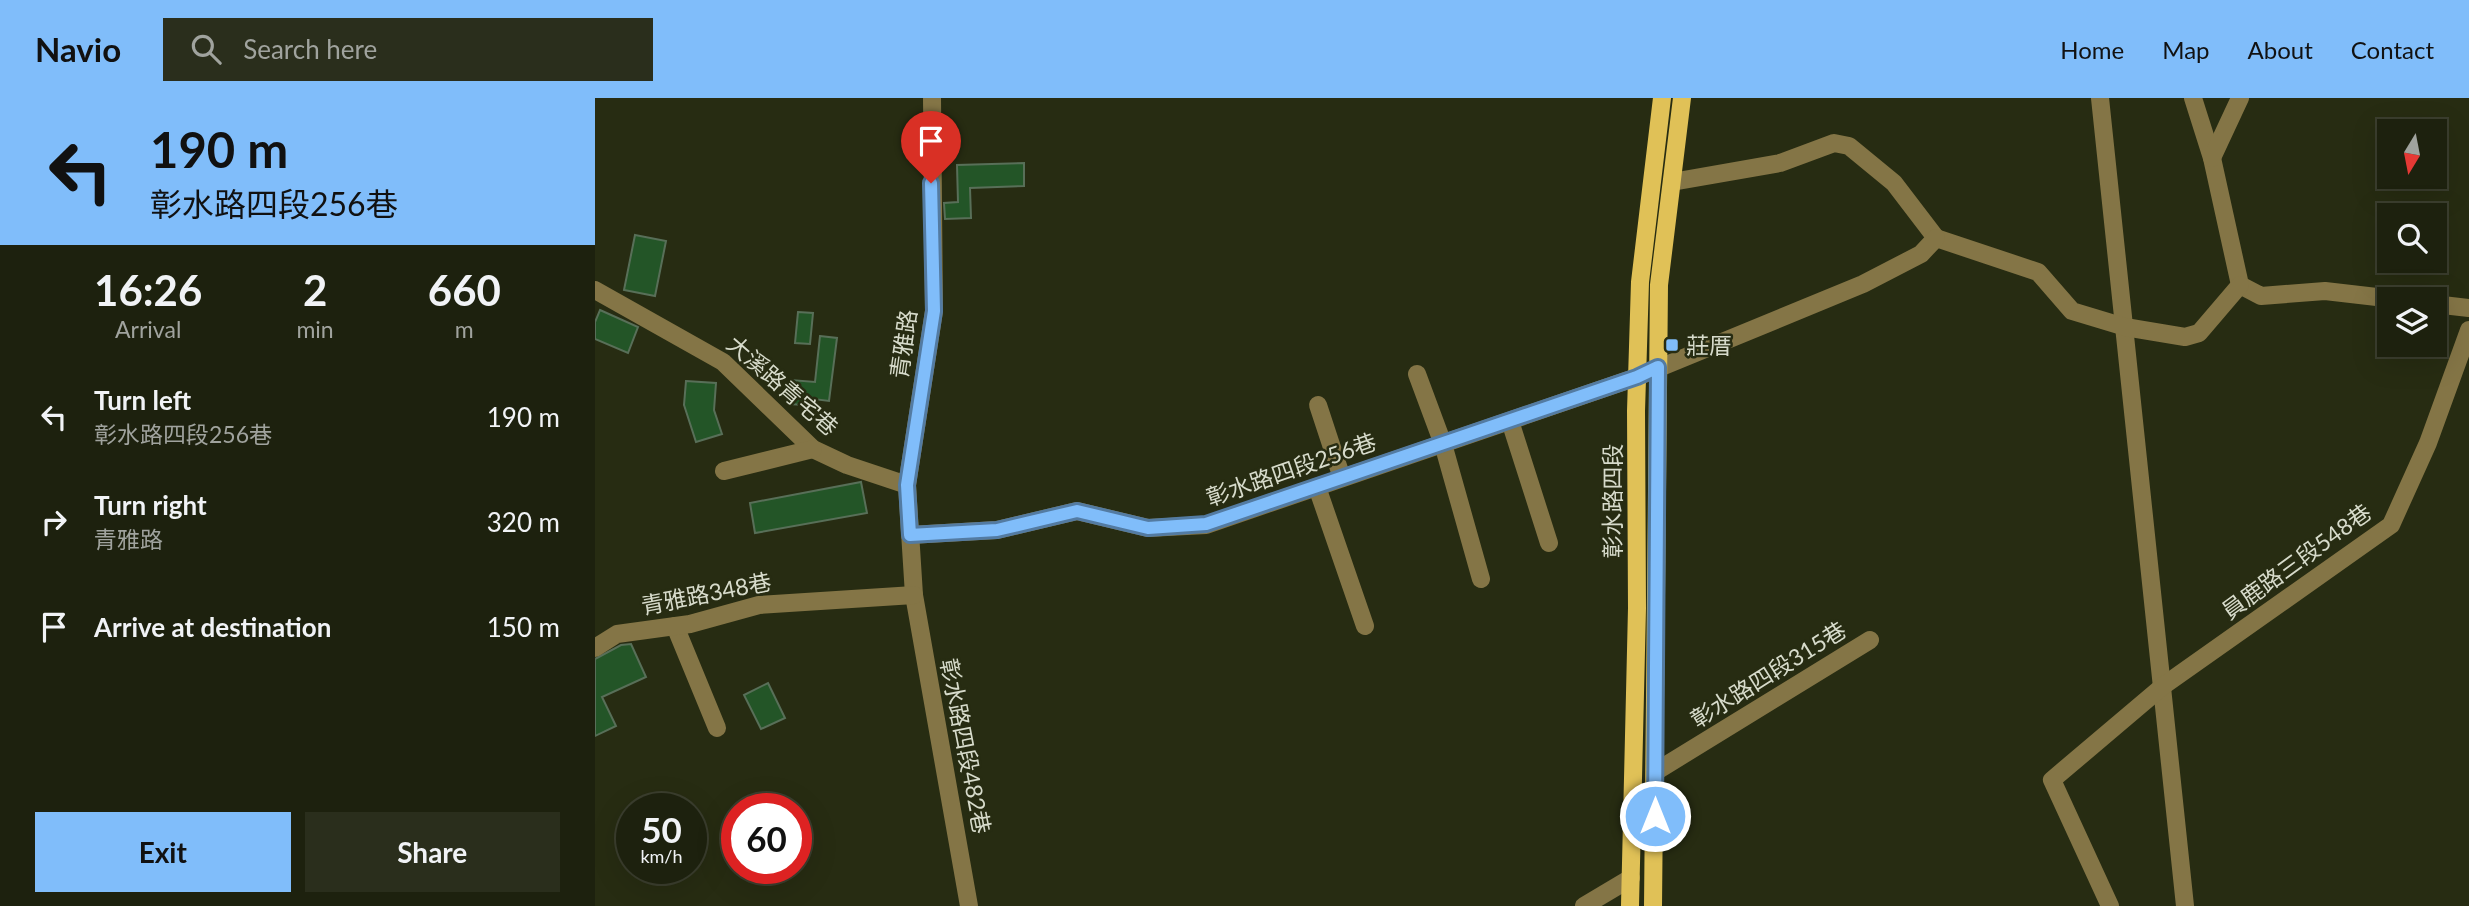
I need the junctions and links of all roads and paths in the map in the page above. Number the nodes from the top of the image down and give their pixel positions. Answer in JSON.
{"nodes":[{"id":1,"x":932,"y":98,"type":"edge"},
{"id":2,"x":1662,"y":98,"type":"edge"},
{"id":3,"x":1682,"y":98,"type":"edge"},
{"id":4,"x":2100,"y":98,"type":"edge"},
{"id":5,"x":2193,"y":98,"type":"edge"},
{"id":6,"x":2239,"y":98,"type":"edge"},
{"id":7,"x":2212,"y":158,"type":"junction"},
{"id":8,"x":1672,"y":182,"type":"junction"},
{"id":9,"x":1937,"y":238,"type":"junction"},
{"id":10,"x":2240,"y":285,"type":"junction"},
{"id":11,"x":595,"y":290,"type":"edge"},
{"id":12,"x":2377,"y":297,"type":"edge"},
{"id":13,"x":2447,"y":305,"type":"edge"},
{"id":14,"x":2469,"y":308,"type":"edge"},
{"id":15,"x":2125,"y":327,"type":"junction"},
{"id":16,"x":2469,"y":330,"type":"edge"},
{"id":17,"x":1658,"y":367,"type":"junction"},
{"id":18,"x":1417,"y":374,"type":"dead end"},
{"id":19,"x":1637,"y":377,"type":"junction"},
{"id":20,"x":1318,"y":405,"type":"dead end"},
{"id":21,"x":1510,"y":421,"type":"junction"},
{"id":22,"x":1443,"y":444,"type":"junction"},
{"id":23,"x":813,"y":449,"type":"junction"},
{"id":24,"x":724,"y":471,"type":"dead end"},
{"id":25,"x":1342,"y":478,"type":"junction"},
{"id":26,"x":907,"y":485,"type":"junction"},
{"id":27,"x":1317,"y":487,"type":"junction"},
{"id":28,"x":910,"y":535,"type":"junction"},
{"id":29,"x":1549,"y":542,"type":"dead end"},
{"id":30,"x":1481,"y":579,"type":"dead end"},
{"id":31,"x":914,"y":595,"type":"junction"},
{"id":32,"x":675,"y":626,"type":"junction"},
{"id":33,"x":1365,"y":626,"type":"dead end"},
{"id":34,"x":1870,"y":640,"type":"dead end"},
{"id":35,"x":595,"y":648,"type":"edge"},
{"id":36,"x":2163,"y":686,"type":"junction"},
{"id":37,"x":717,"y":728,"type":"dead end"},
{"id":38,"x":1655,"y":772,"type":"junction"},
{"id":39,"x":1633,"y":813,"type":"junction"},
{"id":40,"x":1655,"y":816,"type":"junction"},
{"id":41,"x":1631,"y":878,"type":"junction"},
{"id":42,"x":969,"y":906,"type":"edge"},
{"id":43,"x":1584,"y":906,"type":"edge"},
{"id":44,"x":1630,"y":906,"type":"edge"},
{"id":45,"x":1653,"y":906,"type":"edge"},
{"id":46,"x":2110,"y":906,"type":"edge"},
{"id":47,"x":2185,"y":906,"type":"edge"}],
"edges":[{"from":1,"to":26,"type":"street","name":"青雅路"},
{"from":2,"to":19,"type":"main road","name":"彰水路四段"},
{"from":3,"to":8,"type":"main road","name":"彰水路四段"},
{"from":4,"to":15,"type":"street"},
{"from":5,"to":7,"type":"street"},
{"from":6,"to":7,"type":"street"},
{"from":7,"to":10,"type":"street"},
{"from":8,"to":9,"type":"street"},
{"from":8,"to":17,"type":"main road","name":"彰水路四段"},
{"from":9,"to":15,"type":"street"},
{"from":9,"to":17,"type":"street","name":"彰水路四段256巷"},
{"from":10,"to":12,"type":"street"},
{"from":10,"to":15,"type":"street"},
{"from":11,"to":23,"type":"street","name":"大溪路青宅巷"},
{"from":13,"to":14,"type":"street"},
{"from":15,"to":36,"type":"street"},
{"from":16,"to":36,"type":"street","name":"員鹿路三段548巷"},
{"from":17,"to":19,"type":"street","name":"彰水路四段256巷"},
{"from":17,"to":38,"type":"main road","name":"彰水路四段"},
{"from":18,"to":22,"type":"street"},
{"from":19,"to":21,"type":"street","name":"彰水路四段256巷"},
{"from":19,"to":39,"type":"main road","name":"彰水路四段"},
{"from":20,"to":25,"type":"street"},
{"from":21,"to":22,"type":"street","name":"彰水路四段256巷"},
{"from":21,"to":29,"type":"street"},
{"from":22,"to":25,"type":"street","name":"彰水路四段256巷"},
{"from":22,"to":30,"type":"street"},
{"from":23,"to":24,"type":"street"},
{"from":23,"to":26,"type":"street","name":"大溪路青宅巷"},
{"from":25,"to":27,"type":"street","name":"彰水路四段256巷"},
{"from":26,"to":28,"type":"street","name":"青雅路"},
{"from":27,"to":28,"type":"street","name":"彰水路四段256巷"},
{"from":27,"to":33,"type":"street"},
{"from":28,"to":31,"type":"street","name":"青雅路"},
{"from":31,"to":32,"type":"street","name":"青雅路348巷"},
{"from":31,"to":42,"type":"street","name":"彰水路四段482巷"},
{"from":32,"to":35,"type":"street","name":"青雅路348巷"},
{"from":32,"to":37,"type":"street"},
{"from":34,"to":38,"type":"street","name":"彰水路四段315巷"},
{"from":36,"to":46,"type":"street","name":"員鹿路三段548巷"},
{"from":36,"to":47,"type":"street"},
{"from":38,"to":40,"type":"main road","name":"彰水路四段"},
{"from":39,"to":40,"type":"main road"},
{"from":39,"to":41,"type":"main road","name":"彰水路四段"},
{"from":40,"to":45,"type":"main road","name":"彰水路四段"},
{"from":41,"to":43,"type":"street"},
{"from":41,"to":44,"type":"main road","name":"彰水路四段"}]}
